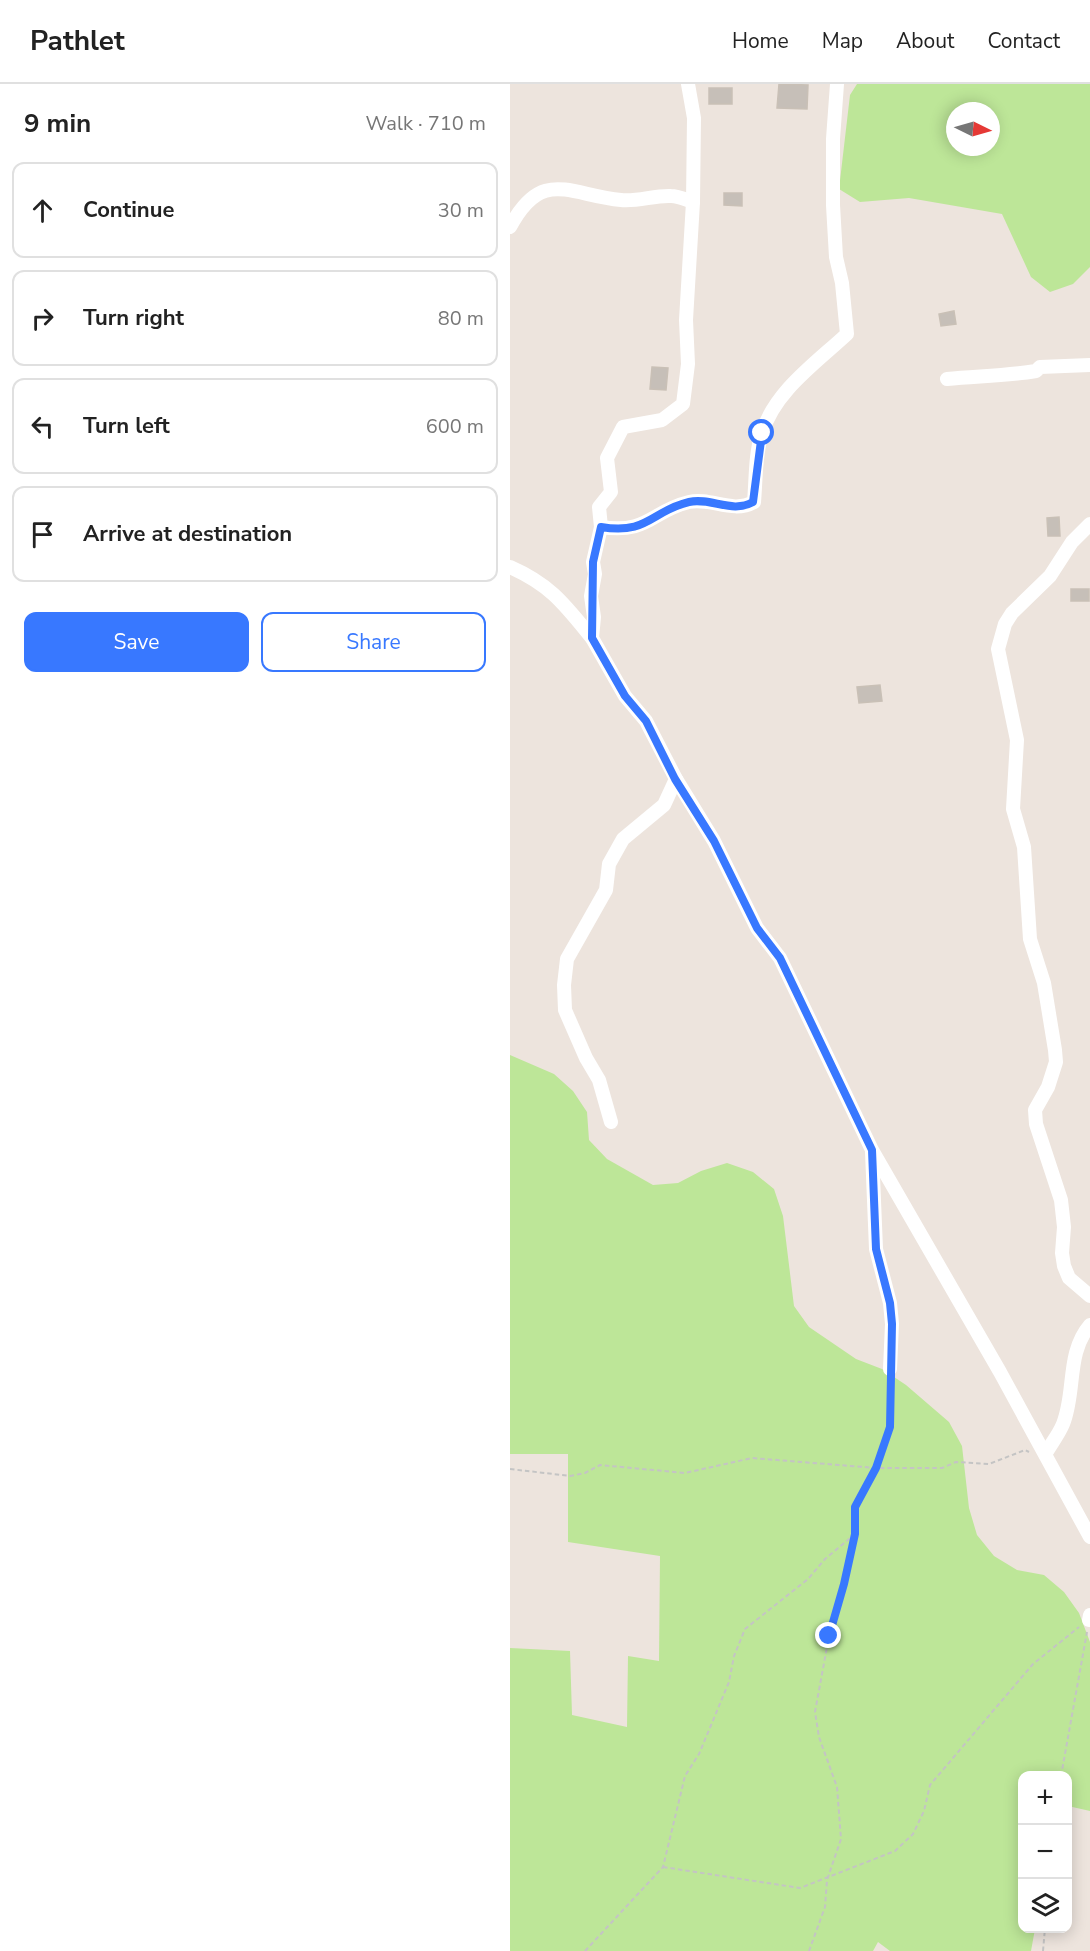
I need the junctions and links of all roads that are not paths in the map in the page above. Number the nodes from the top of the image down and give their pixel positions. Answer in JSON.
{"nodes":[{"id":1,"x":688,"y":84,"type":"edge"},
{"id":2,"x":837,"y":84,"type":"edge"},
{"id":3,"x":693,"y":202,"type":"junction"},
{"id":4,"x":510,"y":227,"type":"edge"},
{"id":5,"x":1090,"y":365,"type":"edge"},
{"id":6,"x":947,"y":379,"type":"dead end"},
{"id":7,"x":1090,"y":524,"type":"edge"},
{"id":8,"x":601,"y":527,"type":"junction"},
{"id":9,"x":510,"y":567,"type":"edge"},
{"id":10,"x":592,"y":638,"type":"junction"},
{"id":11,"x":675,"y":779,"type":"junction"},
{"id":12,"x":611,"y":1122,"type":"dead end"},
{"id":13,"x":872,"y":1150,"type":"junction"},
{"id":14,"x":1090,"y":1296,"type":"edge"},
{"id":15,"x":1090,"y":1326,"type":"edge"},
{"id":16,"x":890,"y":1369,"type":"road end"},
{"id":17,"x":1046,"y":1453,"type":"junction"},
{"id":18,"x":1090,"y":1537,"type":"edge"}],
"edges":[{"from":1,"to":3,"type":"street"},
{"from":2,"to":8,"type":"street"},
{"from":3,"to":4,"type":"street"},
{"from":3,"to":8,"type":"street"},
{"from":5,"to":6,"type":"street"},
{"from":7,"to":14,"type":"street"},
{"from":8,"to":10,"type":"street"},
{"from":9,"to":10,"type":"street"},
{"from":10,"to":11,"type":"street"},
{"from":11,"to":12,"type":"street"},
{"from":11,"to":13,"type":"street"},
{"from":13,"to":16,"type":"street"},
{"from":13,"to":17,"type":"street"},
{"from":15,"to":17,"type":"street"},
{"from":17,"to":18,"type":"street"}]}
